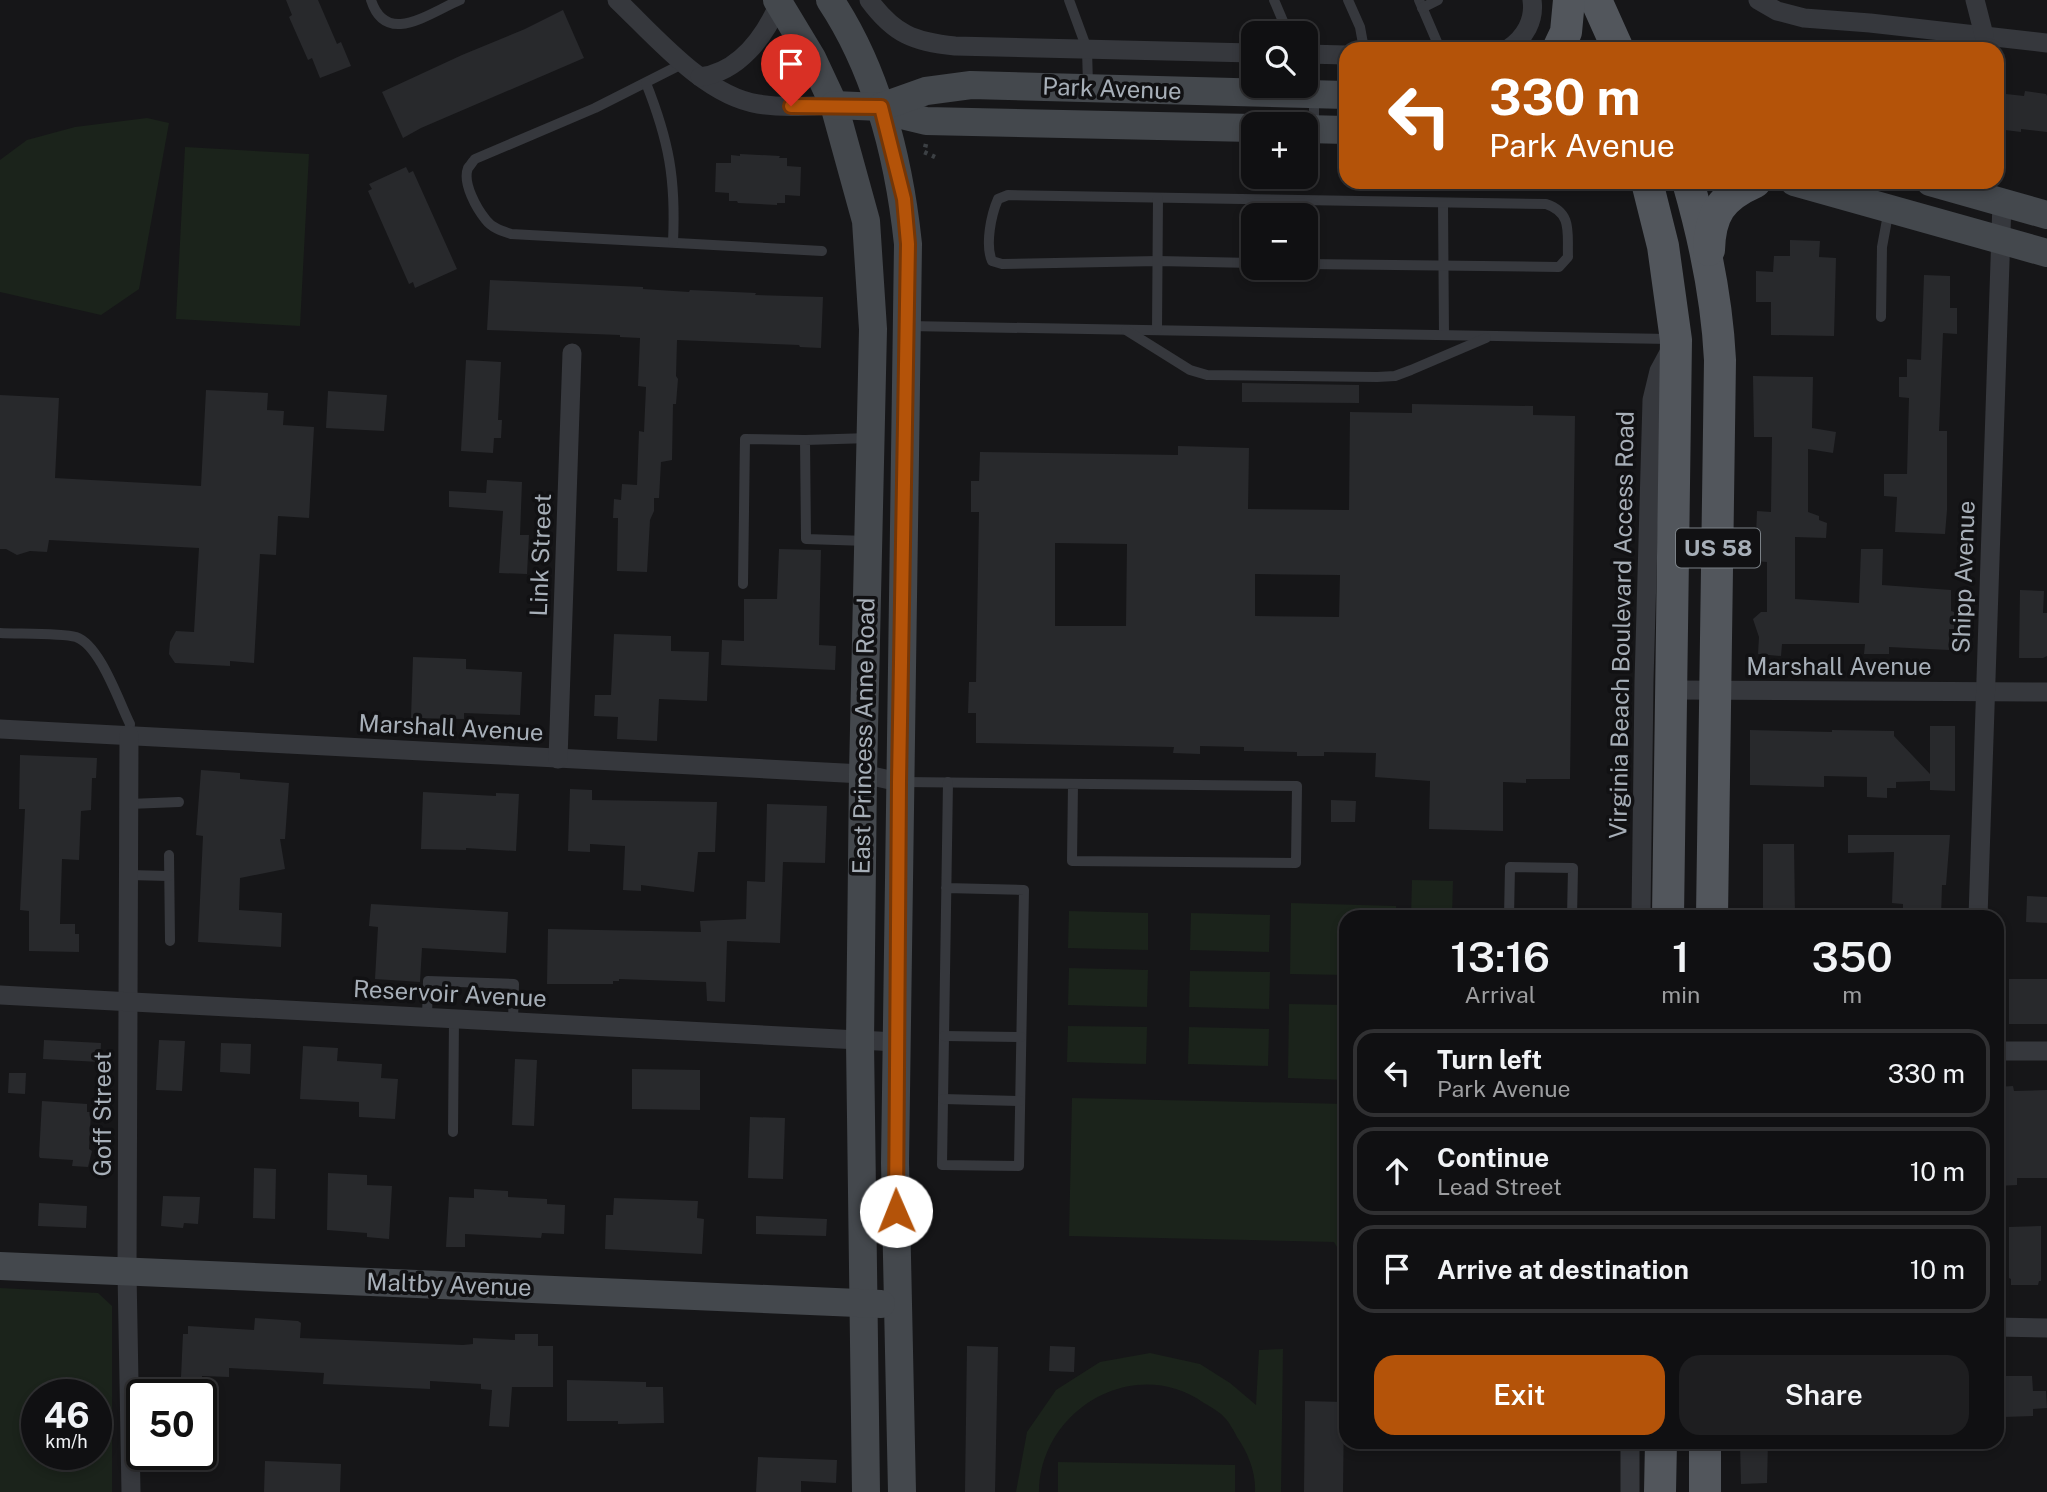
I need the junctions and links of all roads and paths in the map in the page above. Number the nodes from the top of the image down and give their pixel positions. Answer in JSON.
{"nodes":[{"id":1,"x":370,"y":0,"type":"edge"},
{"id":2,"x":460,"y":0,"type":"edge"},
{"id":3,"x":617,"y":0,"type":"edge"},
{"id":4,"x":830,"y":0,"type":"edge"},
{"id":5,"x":869,"y":0,"type":"edge"},
{"id":6,"x":1069,"y":0,"type":"edge"},
{"id":7,"x":1274,"y":0,"type":"edge"},
{"id":8,"x":1348,"y":0,"type":"edge"},
{"id":9,"x":1438,"y":0,"type":"edge"},
{"id":10,"x":1532,"y":0,"type":"edge"},
{"id":11,"x":1569,"y":0,"type":"edge"},
{"id":12,"x":1596,"y":0,"type":"edge"},
{"id":13,"x":1758,"y":0,"type":"edge"},
{"id":14,"x":1975,"y":0,"type":"edge"},
{"id":15,"x":778,"y":2,"type":"edge"},
{"id":16,"x":1421,"y":4,"type":"edge"},
{"id":17,"x":1283,"y":21,"type":"edge"},
{"id":18,"x":1984,"y":35,"type":"junction"},
{"id":19,"x":1363,"y":42,"type":"edge"},
{"id":20,"x":1437,"y":42,"type":"edge"},
{"id":21,"x":1516,"y":42,"type":"edge"},
{"id":22,"x":1561,"y":42,"type":"edge"},
{"id":23,"x":1615,"y":42,"type":"edge"},
{"id":24,"x":2047,"y":43,"type":"edge"},
{"id":25,"x":1087,"y":49,"type":"junction"},
{"id":26,"x":1241,"y":53,"type":"edge"},
{"id":27,"x":1318,"y":54,"type":"edge"},
{"id":28,"x":1339,"y":55,"type":"edge"},
{"id":29,"x":684,"y":63,"type":"junction"},
{"id":30,"x":700,"y":77,"type":"junction"},
{"id":31,"x":646,"y":83,"type":"junction"},
{"id":32,"x":1088,"y":89,"type":"junction"},
{"id":33,"x":1241,"y":93,"type":"edge"},
{"id":34,"x":1318,"y":95,"type":"edge"},
{"id":35,"x":1339,"y":95,"type":"edge"},
{"id":36,"x":834,"y":105,"type":"junction"},
{"id":37,"x":881,"y":107,"type":"junction"},
{"id":38,"x":1241,"y":128,"type":"edge"},
{"id":39,"x":1318,"y":129,"type":"edge"},
{"id":40,"x":1339,"y":130,"type":"edge"},
{"id":41,"x":926,"y":140,"type":"dead end"},
{"id":42,"x":935,"y":157,"type":"dead end"},
{"id":43,"x":1649,"y":189,"type":"edge"},
{"id":44,"x":1690,"y":189,"type":"edge"},
{"id":45,"x":1743,"y":189,"type":"edge"},
{"id":46,"x":1820,"y":189,"type":"edge"},
{"id":47,"x":1955,"y":189,"type":"edge"},
{"id":48,"x":1158,"y":198,"type":"junction"},
{"id":49,"x":2002,"y":202,"type":"junction"},
{"id":50,"x":1443,"y":204,"type":"junction"},
{"id":51,"x":1889,"y":208,"type":"junction"},
{"id":52,"x":2047,"y":215,"type":"edge"},
{"id":53,"x":2001,"y":240,"type":"junction"},
{"id":54,"x":673,"y":242,"type":"junction"},
{"id":55,"x":822,"y":251,"type":"dead end"},
{"id":56,"x":2047,"y":253,"type":"edge"},
{"id":57,"x":1158,"y":261,"type":"junction"},
{"id":58,"x":1241,"y":263,"type":"edge"},
{"id":59,"x":1318,"y":264,"type":"edge"},
{"id":60,"x":1709,"y":266,"type":"junction"},
{"id":61,"x":1443,"y":267,"type":"junction"},
{"id":62,"x":1881,"y":317,"type":"dead end"},
{"id":63,"x":908,"y":326,"type":"junction"},
{"id":64,"x":1125,"y":330,"type":"junction"},
{"id":65,"x":1157,"y":330,"type":"junction"},
{"id":66,"x":1444,"y":335,"type":"junction"},
{"id":67,"x":1491,"y":336,"type":"junction"},
{"id":68,"x":1676,"y":340,"type":"junction"},
{"id":69,"x":572,"y":353,"type":"dead end"},
{"id":70,"x":870,"y":438,"type":"junction"},
{"id":71,"x":804,"y":440,"type":"junction"},
{"id":72,"x":868,"y":541,"type":"junction"},
{"id":73,"x":743,"y":583,"type":"dead end"},
{"id":74,"x":0,"y":633,"type":"edge"},
{"id":75,"x":1672,"y":690,"type":"junction"},
{"id":76,"x":1716,"y":690,"type":"junction"},
{"id":77,"x":1984,"y":692,"type":"junction"},
{"id":78,"x":2047,"y":692,"type":"edge"},
{"id":79,"x":0,"y":729,"type":"edge"},
{"id":80,"x":129,"y":736,"type":"junction"},
{"id":81,"x":558,"y":759,"type":"junction"},
{"id":82,"x":863,"y":774,"type":"junction"},
{"id":83,"x":899,"y":782,"type":"junction"},
{"id":84,"x":948,"y":782,"type":"junction"},
{"id":85,"x":1073,"y":784,"type":"junction"},
{"id":86,"x":179,"y":802,"type":"dead end"},
{"id":87,"x":129,"y":804,"type":"junction"},
{"id":88,"x":169,"y":855,"type":"dead end"},
{"id":89,"x":129,"y":875,"type":"junction"},
{"id":90,"x":169,"y":876,"type":"junction"},
{"id":91,"x":946,"y":888,"type":"junction"},
{"id":92,"x":1509,"y":910,"type":"edge"},
{"id":93,"x":1572,"y":910,"type":"edge"},
{"id":94,"x":1641,"y":910,"type":"edge"},
{"id":95,"x":1668,"y":910,"type":"edge"},
{"id":96,"x":1712,"y":910,"type":"edge"},
{"id":97,"x":1978,"y":910,"type":"edge"},
{"id":98,"x":170,"y":941,"type":"dead end"},
{"id":99,"x":0,"y":995,"type":"edge"},
{"id":100,"x":128,"y":1001,"type":"junction"},
{"id":101,"x":427,"y":1017,"type":"junction"},
{"id":102,"x":454,"y":1019,"type":"junction"},
{"id":103,"x":513,"y":1023,"type":"junction"},
{"id":104,"x":944,"y":1036,"type":"junction"},
{"id":105,"x":1021,"y":1037,"type":"junction"},
{"id":106,"x":860,"y":1042,"type":"junction"},
{"id":107,"x":897,"y":1042,"type":"junction"},
{"id":108,"x":2004,"y":1051,"type":"edge"},
{"id":109,"x":2047,"y":1051,"type":"edge"},
{"id":110,"x":943,"y":1099,"type":"junction"},
{"id":111,"x":1020,"y":1101,"type":"junction"},
{"id":112,"x":453,"y":1132,"type":"dead end"},
{"id":113,"x":0,"y":1265,"type":"edge"},
{"id":114,"x":127,"y":1272,"type":"junction"},
{"id":115,"x":862,"y":1302,"type":"junction"},
{"id":116,"x":898,"y":1305,"type":"junction"},
{"id":117,"x":2004,"y":1327,"type":"edge"},
{"id":118,"x":2047,"y":1328,"type":"edge"},
{"id":119,"x":1630,"y":1449,"type":"edge"},
{"id":120,"x":1661,"y":1449,"type":"edge"},
{"id":121,"x":1706,"y":1449,"type":"edge"},
{"id":122,"x":131,"y":1492,"type":"edge"},
{"id":123,"x":866,"y":1492,"type":"edge"},
{"id":124,"x":902,"y":1492,"type":"edge"},
{"id":125,"x":1630,"y":1492,"type":"edge"},
{"id":126,"x":1660,"y":1492,"type":"edge"},
{"id":127,"x":1705,"y":1492,"type":"edge"}],
"edges":[{"from":1,"to":2,"type":"lane"},
{"from":3,"to":29,"type":"street"},
{"from":4,"to":37,"type":"main road","name":"East Princess Anne Road"},
{"from":5,"to":25,"type":"street"},
{"from":6,"to":25,"type":"lane"},
{"from":7,"to":17,"type":"lane"},
{"from":8,"to":19,"type":"lane"},
{"from":9,"to":16,"type":"lane"},
{"from":10,"to":21,"type":"street"},
{"from":11,"to":22,"type":"main road"},
{"from":12,"to":23,"type":"main road"},
{"from":13,"to":18,"type":"street"},
{"from":14,"to":18,"type":"street"},
{"from":15,"to":30,"type":"street"},
{"from":15,"to":36,"type":"main road","name":"East Princess Anne Road"},
{"from":16,"to":20,"type":"lane"},
{"from":18,"to":24,"type":"street"},
{"from":25,"to":26,"type":"street"},
{"from":25,"to":32,"type":"lane"},
{"from":27,"to":28,"type":"street"},
{"from":29,"to":30,"type":"street"},
{"from":29,"to":31,"type":"lane"},
{"from":30,"to":36,"type":"street"},
{"from":31,"to":54,"type":"lane"},
{"from":31,"to":54,"type":"lane"},
{"from":32,"to":33,"type":"main road","name":"Park Avenue"},
{"from":32,"to":37,"type":"main road","name":"Park Avenue"},
{"from":34,"to":35,"type":"main road","name":"Park Avenue"},
{"from":36,"to":37,"type":"main road","name":"Park Avenue"},
{"from":36,"to":70,"type":"main road","name":"East Princess Anne Road"},
{"from":37,"to":38,"type":"main road","name":"Park Avenue"},
{"from":37,"to":63,"type":"main road","name":"East Princess Anne Road"},
{"from":39,"to":40,"type":"main road"},
{"from":41,"to":42,"type":"path"},
{"from":43,"to":68,"type":"main road","number":"US 58"},
{"from":44,"to":60,"type":"main road","number":"US 58"},
{"from":45,"to":60,"type":"main road"},
{"from":46,"to":51,"type":"main road"},
{"from":47,"to":49,"type":"main road"},
{"from":48,"to":50,"type":"lane"},
{"from":48,"to":57,"type":"lane"},
{"from":48,"to":57,"type":"lane"},
{"from":49,"to":52,"type":"main road"},
{"from":49,"to":53,"type":"street","name":"Shipp Avenue"},
{"from":50,"to":61,"type":"lane"},
{"from":50,"to":61,"type":"lane"},
{"from":51,"to":53,"type":"main road"},
{"from":51,"to":62,"type":"lane"},
{"from":53,"to":56,"type":"main road"},
{"from":53,"to":77,"type":"street","name":"Shipp Avenue"},
{"from":54,"to":55,"type":"lane"},
{"from":57,"to":58,"type":"lane"},
{"from":57,"to":65,"type":"lane"},
{"from":59,"to":61,"type":"lane"},
{"from":60,"to":76,"type":"main road","number":"US 58"},
{"from":61,"to":66,"type":"lane"},
{"from":63,"to":64,"type":"lane"},
{"from":63,"to":83,"type":"main road","name":"East Princess Anne Road"},
{"from":64,"to":65,"type":"lane"},
{"from":64,"to":67,"type":"lane"},
{"from":65,"to":66,"type":"lane"},
{"from":66,"to":67,"type":"lane"},
{"from":67,"to":68,"type":"lane"},
{"from":68,"to":75,"type":"main road","number":"US 58"},
{"from":68,"to":94,"type":"street","name":"Virginia Beach Boulevard Access Road"},
{"from":69,"to":81,"type":"street","name":"Link Street"},
{"from":70,"to":71,"type":"lane"},
{"from":70,"to":72,"type":"main road","name":"East Princess Anne Road"},
{"from":71,"to":72,"type":"lane"},
{"from":71,"to":73,"type":"lane"},
{"from":72,"to":82,"type":"main road","name":"East Princess Anne Road"},
{"from":74,"to":80,"type":"lane"},
{"from":75,"to":76,"type":"street","name":"Marshall Avenue"},
{"from":75,"to":95,"type":"main road","number":"US 58"},
{"from":76,"to":77,"type":"street","name":"Marshall Avenue"},
{"from":76,"to":96,"type":"main road","number":"US 58"},
{"from":77,"to":78,"type":"street","name":"Marshall Avenue"},
{"from":77,"to":97,"type":"street","name":"Shipp Avenue"},
{"from":79,"to":80,"type":"street","name":"Marshall Avenue"},
{"from":80,"to":81,"type":"street","name":"Marshall Avenue"},
{"from":80,"to":87,"type":"street","name":"Goff Street"},
{"from":81,"to":82,"type":"street","name":"Marshall Avenue"},
{"from":82,"to":83,"type":"street","name":"Marshall Avenue"},
{"from":82,"to":106,"type":"main road","name":"East Princess Anne Road"},
{"from":83,"to":84,"type":"lane"},
{"from":83,"to":107,"type":"main road","name":"East Princess Anne Road"},
{"from":84,"to":85,"type":"lane"},
{"from":84,"to":91,"type":"lane"},
{"from":85,"to":85,"type":"lane"},
{"from":86,"to":87,"type":"lane"},
{"from":87,"to":89,"type":"street","name":"Goff Street"},
{"from":88,"to":90,"type":"lane"},
{"from":89,"to":90,"type":"lane"},
{"from":89,"to":100,"type":"street","name":"Goff Street"},
{"from":90,"to":98,"type":"lane"},
{"from":91,"to":104,"type":"lane"},
{"from":91,"to":105,"type":"lane"},
{"from":92,"to":93,"type":"lane"},
{"from":99,"to":100,"type":"street","name":"Reservoir Avenue"},
{"from":100,"to":101,"type":"street","name":"Reservoir Avenue"},
{"from":100,"to":114,"type":"street","name":"Goff Street"},
{"from":101,"to":102,"type":"street","name":"Reservoir Avenue"},
{"from":101,"to":103,"type":"lane"},
{"from":102,"to":103,"type":"street","name":"Reservoir Avenue"},
{"from":102,"to":112,"type":"lane"},
{"from":103,"to":106,"type":"street","name":"Reservoir Avenue"},
{"from":104,"to":105,"type":"lane"},
{"from":104,"to":110,"type":"lane"},
{"from":105,"to":111,"type":"lane"},
{"from":106,"to":107,"type":"street","name":"Reservoir Avenue"},
{"from":106,"to":115,"type":"main road","name":"East Princess Anne Road"},
{"from":107,"to":116,"type":"main road","name":"East Princess Anne Road"},
{"from":108,"to":109,"type":"street"},
{"from":110,"to":111,"type":"lane"},
{"from":110,"to":111,"type":"lane"},
{"from":113,"to":114,"type":"main road","name":"Maltby Avenue"},
{"from":114,"to":115,"type":"main road","name":"Maltby Avenue"},
{"from":114,"to":122,"type":"street","name":"Goff Street"},
{"from":115,"to":116,"type":"main road","name":"Maltby Avenue"},
{"from":115,"to":123,"type":"main road","name":"East Princess Anne Road"},
{"from":116,"to":124,"type":"main road","name":"East Princess Anne Road"},
{"from":117,"to":118,"type":"street"},
{"from":119,"to":125,"type":"street"},
{"from":120,"to":126,"type":"main road"},
{"from":121,"to":127,"type":"main road"}]}
